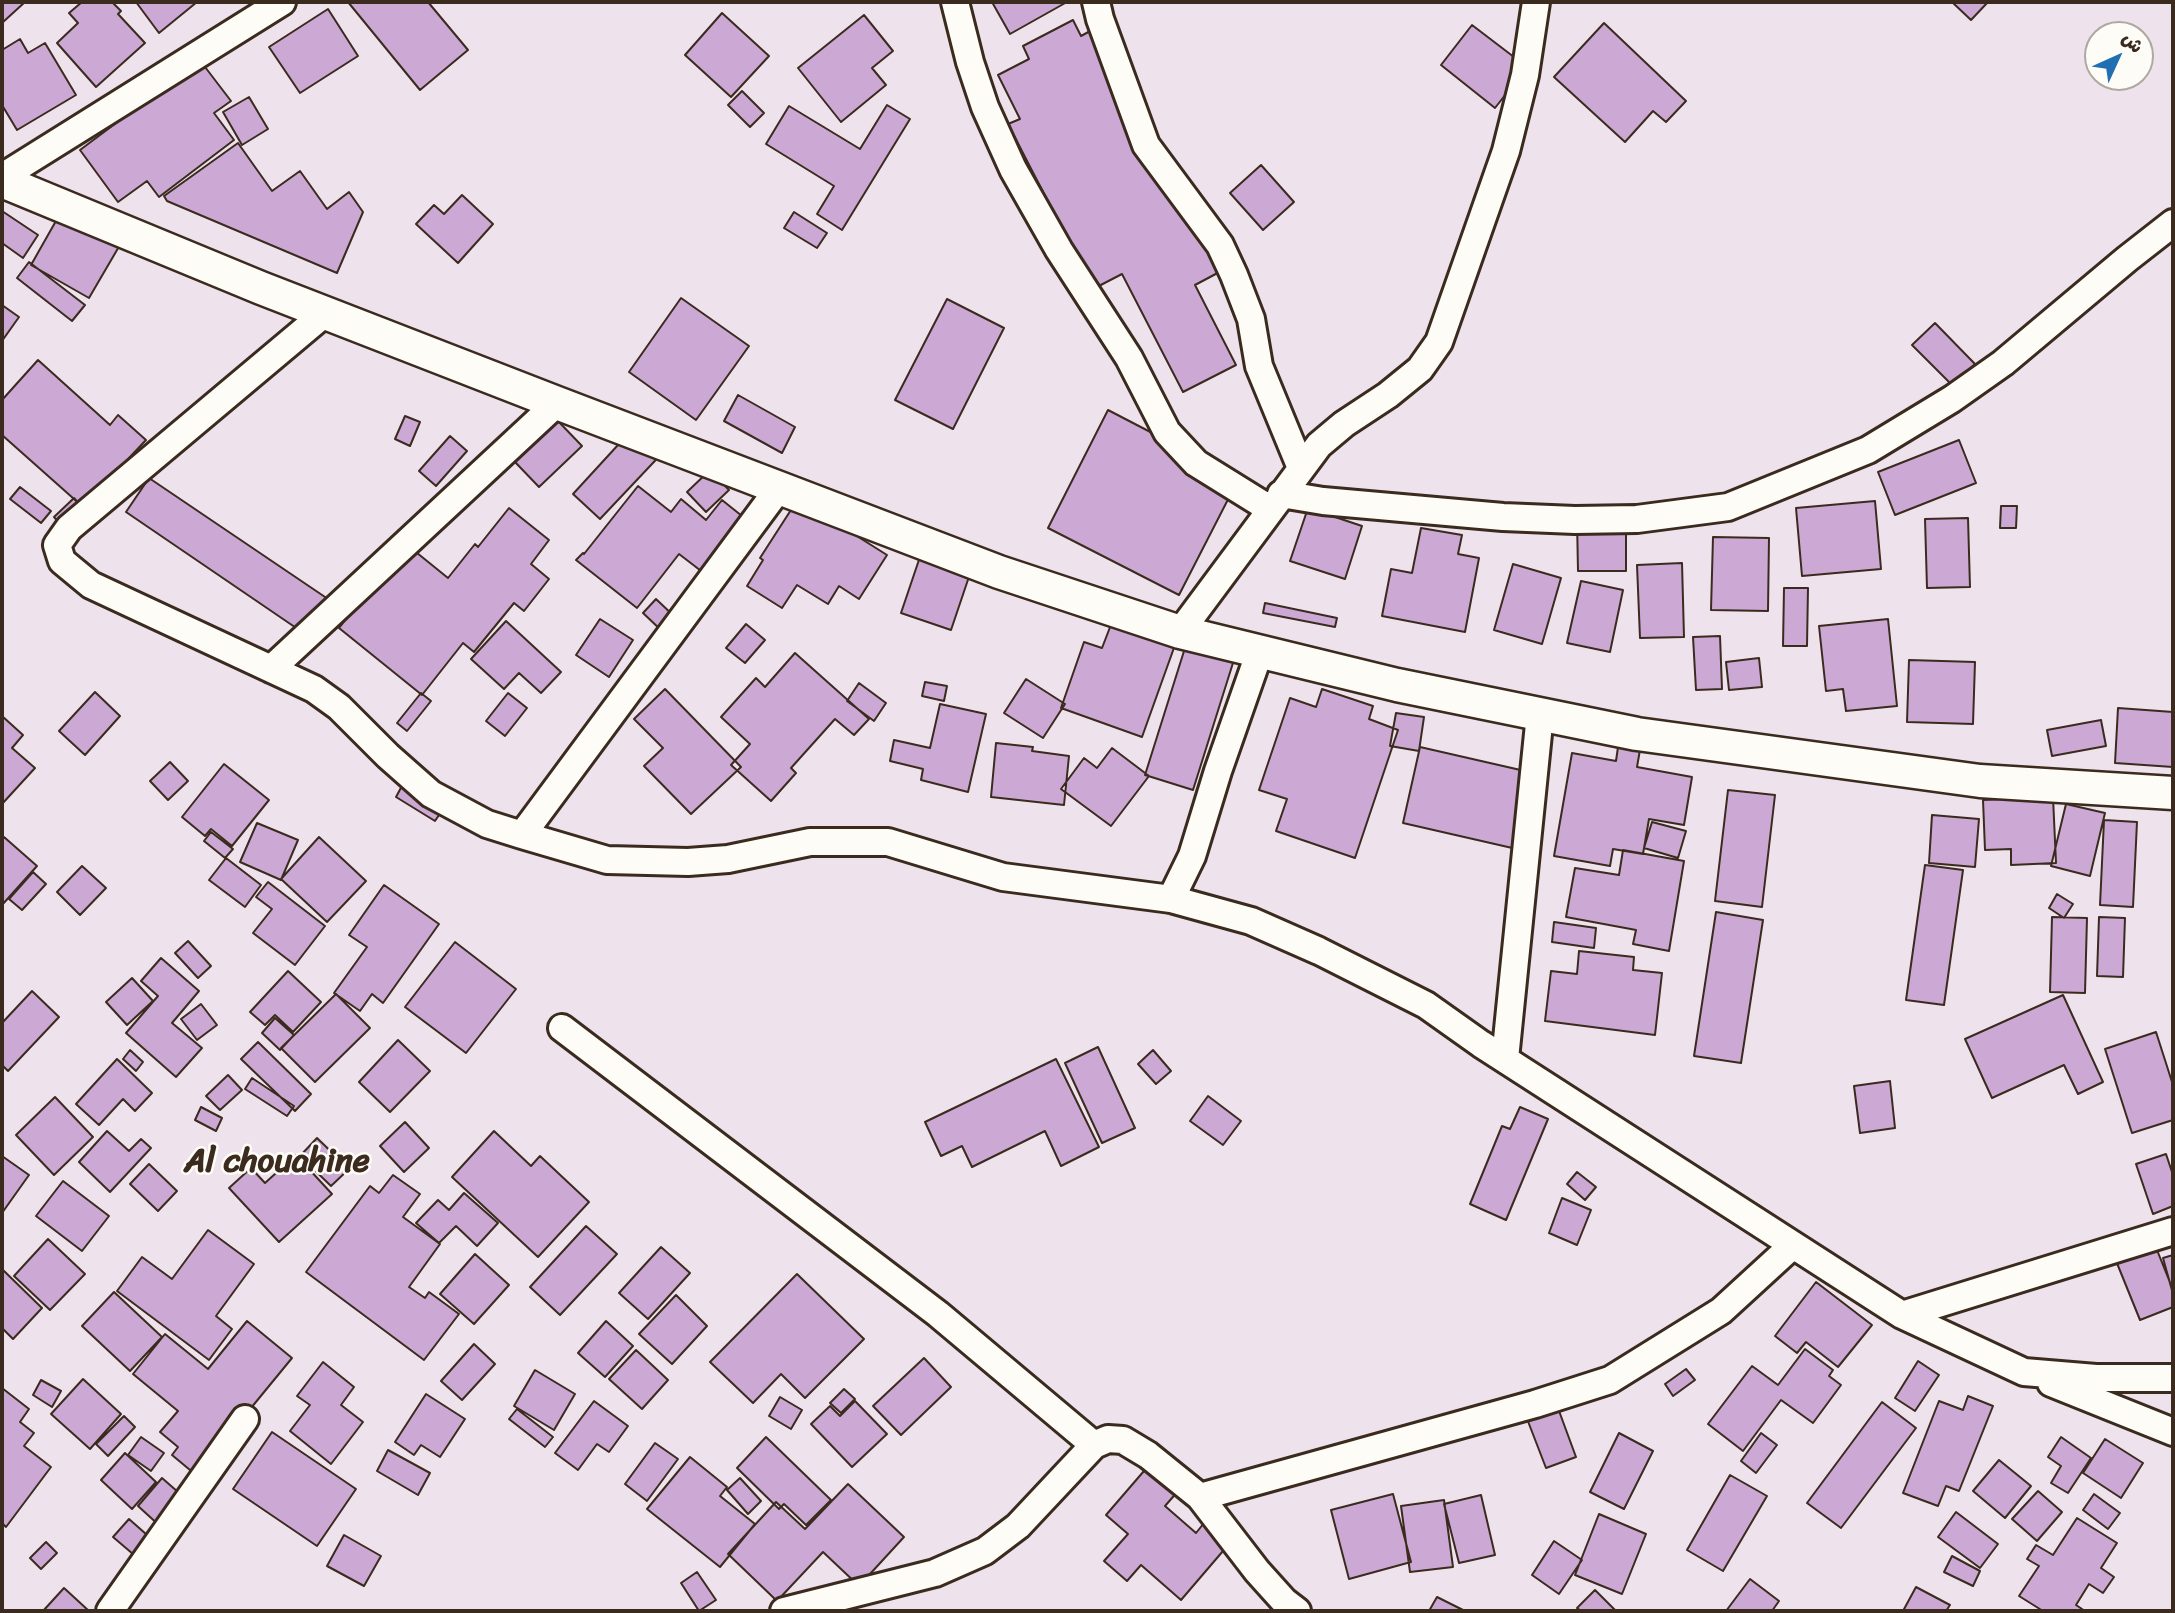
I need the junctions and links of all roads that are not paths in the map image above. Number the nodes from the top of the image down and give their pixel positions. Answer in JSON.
{"nodes":[{"id":1,"x":282,"y":2,"type":"edge"},
{"id":2,"x":955,"y":2,"type":"edge"},
{"id":3,"x":1096,"y":2,"type":"edge"},
{"id":4,"x":1536,"y":2,"type":"edge"},
{"id":5,"x":253,"y":9,"type":"edge"},
{"id":6,"x":2,"y":179,"type":"edge"},
{"id":7,"x":2173,"y":223,"type":"edge"},
{"id":8,"x":325,"y":313,"type":"junction"},
{"id":9,"x":557,"y":403,"type":"junction"},
{"id":10,"x":1301,"y":468,"type":"junction"},
{"id":11,"x":779,"y":488,"type":"junction"},
{"id":12,"x":1276,"y":502,"type":"junction"},
{"id":13,"x":1181,"y":632,"type":"junction"},
{"id":14,"x":1260,"y":651,"type":"junction"},
{"id":15,"x":271,"y":669,"type":"junction"},
{"id":16,"x":1540,"y":714,"type":"junction"},
{"id":17,"x":2173,"y":793,"type":"edge"},
{"id":18,"x":522,"y":835,"type":"junction"},
{"id":19,"x":1171,"y":898,"type":"junction"},
{"id":20,"x":562,"y":1028,"type":"dead end"},
{"id":21,"x":1505,"y":1059,"type":"junction"},
{"id":22,"x":2173,"y":1231,"type":"edge"},
{"id":23,"x":1793,"y":1245,"type":"junction"},
{"id":24,"x":1902,"y":1315,"type":"junction"},
{"id":25,"x":2024,"y":1372,"type":"junction"},
{"id":26,"x":2173,"y":1378,"type":"edge"},
{"id":27,"x":245,"y":1419,"type":"dead end"},
{"id":28,"x":2173,"y":1432,"type":"edge"},
{"id":29,"x":1094,"y":1445,"type":"junction"},
{"id":30,"x":1200,"y":1497,"type":"junction"},
{"id":31,"x":1291,"y":1608,"type":"edge"},
{"id":32,"x":110,"y":1611,"type":"edge"},
{"id":33,"x":784,"y":1611,"type":"edge"}],
"edges":[{"from":1,"to":5,"type":"street"},
{"from":2,"to":12,"type":"street"},
{"from":3,"to":10,"type":"street"},
{"from":4,"to":10,"type":"street"},
{"from":5,"to":6,"type":"street"},
{"from":6,"to":8,"type":"street"},
{"from":7,"to":12,"type":"street"},
{"from":8,"to":9,"type":"street"},
{"from":8,"to":15,"type":"street"},
{"from":9,"to":11,"type":"street"},
{"from":9,"to":15,"type":"street"},
{"from":10,"to":12,"type":"street"},
{"from":11,"to":13,"type":"street"},
{"from":11,"to":18,"type":"street"},
{"from":12,"to":13,"type":"street"},
{"from":13,"to":14,"type":"street"},
{"from":14,"to":16,"type":"street"},
{"from":14,"to":19,"type":"street"},
{"from":15,"to":18,"type":"street"},
{"from":16,"to":17,"type":"street"},
{"from":16,"to":21,"type":"street"},
{"from":18,"to":19,"type":"street"},
{"from":19,"to":21,"type":"street"},
{"from":20,"to":29,"type":"street"},
{"from":21,"to":23,"type":"street"},
{"from":22,"to":24,"type":"street"},
{"from":23,"to":24,"type":"street"},
{"from":23,"to":30,"type":"street"},
{"from":24,"to":25,"type":"street"},
{"from":25,"to":26,"type":"street"},
{"from":25,"to":28,"type":"street"},
{"from":27,"to":32,"type":"street"},
{"from":29,"to":30,"type":"street"},
{"from":29,"to":33,"type":"street"},
{"from":30,"to":31,"type":"street"}]}
